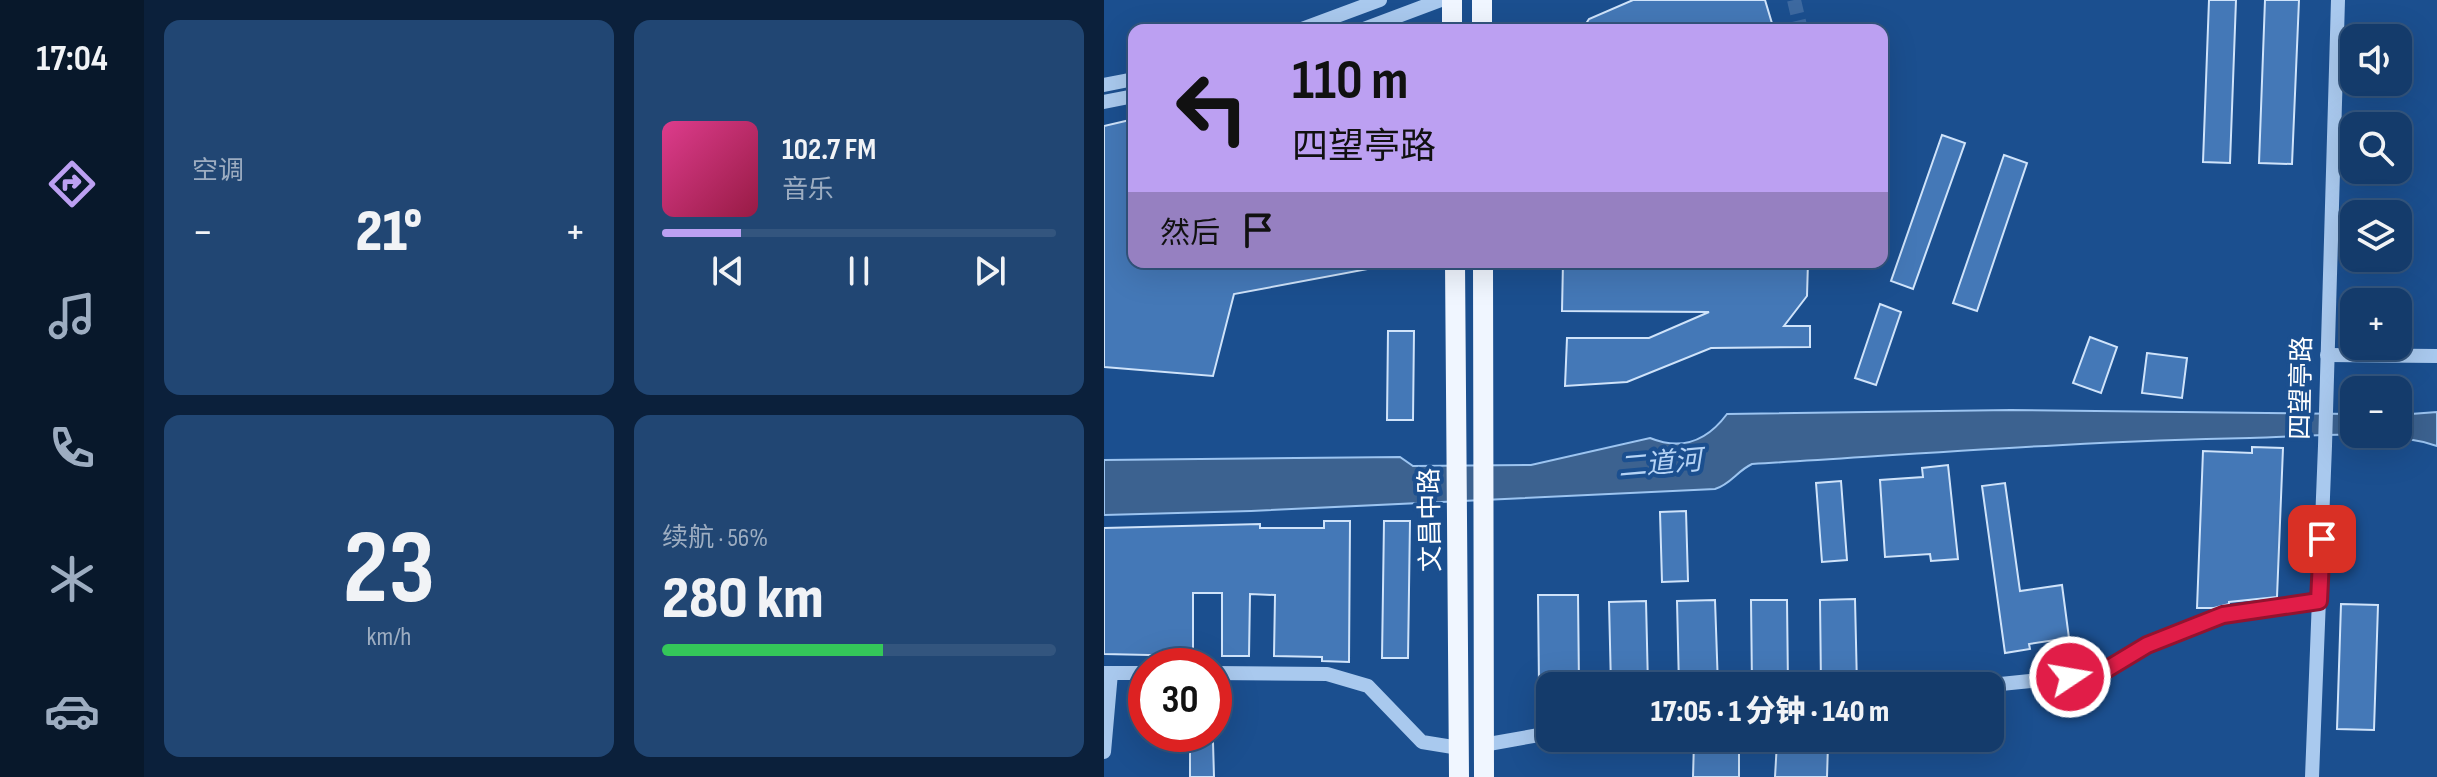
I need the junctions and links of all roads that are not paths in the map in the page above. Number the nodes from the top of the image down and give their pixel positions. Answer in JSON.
{"nodes":[{"id":1,"x":1380,"y":0,"type":"edge"},
{"id":2,"x":1441,"y":0,"type":"edge"},
{"id":3,"x":1452,"y":0,"type":"edge"},
{"id":4,"x":1482,"y":0,"type":"edge"},
{"id":5,"x":2338,"y":0,"type":"edge"},
{"id":6,"x":1315,"y":24,"type":"edge"},
{"id":7,"x":1377,"y":24,"type":"edge"},
{"id":8,"x":1452,"y":24,"type":"edge"},
{"id":9,"x":1482,"y":24,"type":"edge"},
{"id":10,"x":1128,"y":80,"type":"edge"},
{"id":11,"x":1104,"y":85,"type":"edge"},
{"id":12,"x":1128,"y":97,"type":"edge"},
{"id":13,"x":1104,"y":102,"type":"edge"},
{"id":14,"x":1455,"y":268,"type":"edge"},
{"id":15,"x":1483,"y":268,"type":"edge"},
{"id":16,"x":2327,"y":355,"type":"junction"},
{"id":17,"x":2437,"y":356,"type":"edge"},
{"id":18,"x":2319,"y":601,"type":"junction"},
{"id":19,"x":1108,"y":673,"type":"edge"},
{"id":20,"x":1232,"y":673,"type":"edge"},
{"id":21,"x":2004,"y":684,"type":"edge"},
{"id":22,"x":1536,"y":736,"type":"edge"},
{"id":23,"x":1483,"y":745,"type":"junction"},
{"id":24,"x":1459,"y":748,"type":"junction"},
{"id":25,"x":1104,"y":752,"type":"edge"},
{"id":26,"x":1459,"y":777,"type":"edge"},
{"id":27,"x":1484,"y":777,"type":"edge"},
{"id":28,"x":2312,"y":777,"type":"edge"}],
"edges":[{"from":1,"to":6,"type":"street"},
{"from":2,"to":7,"type":"street"},
{"from":3,"to":8,"type":"main road"},
{"from":4,"to":9,"type":"main road"},
{"from":5,"to":16,"type":"street","name":"四望亭路"},
{"from":10,"to":11,"type":"street"},
{"from":12,"to":13,"type":"street"},
{"from":14,"to":24,"type":"main road","name":"文昌中路"},
{"from":15,"to":23,"type":"main road","name":"文昌中路"},
{"from":16,"to":17,"type":"street"},
{"from":16,"to":18,"type":"street","name":"四望亭路"},
{"from":18,"to":21,"type":"street"},
{"from":18,"to":28,"type":"street","name":"四望亭路"},
{"from":19,"to":25,"type":"street"},
{"from":20,"to":24,"type":"street"},
{"from":22,"to":23,"type":"street"},
{"from":23,"to":27,"type":"main road","name":"文昌中路"},
{"from":24,"to":26,"type":"main road","name":"文昌中路"}]}
